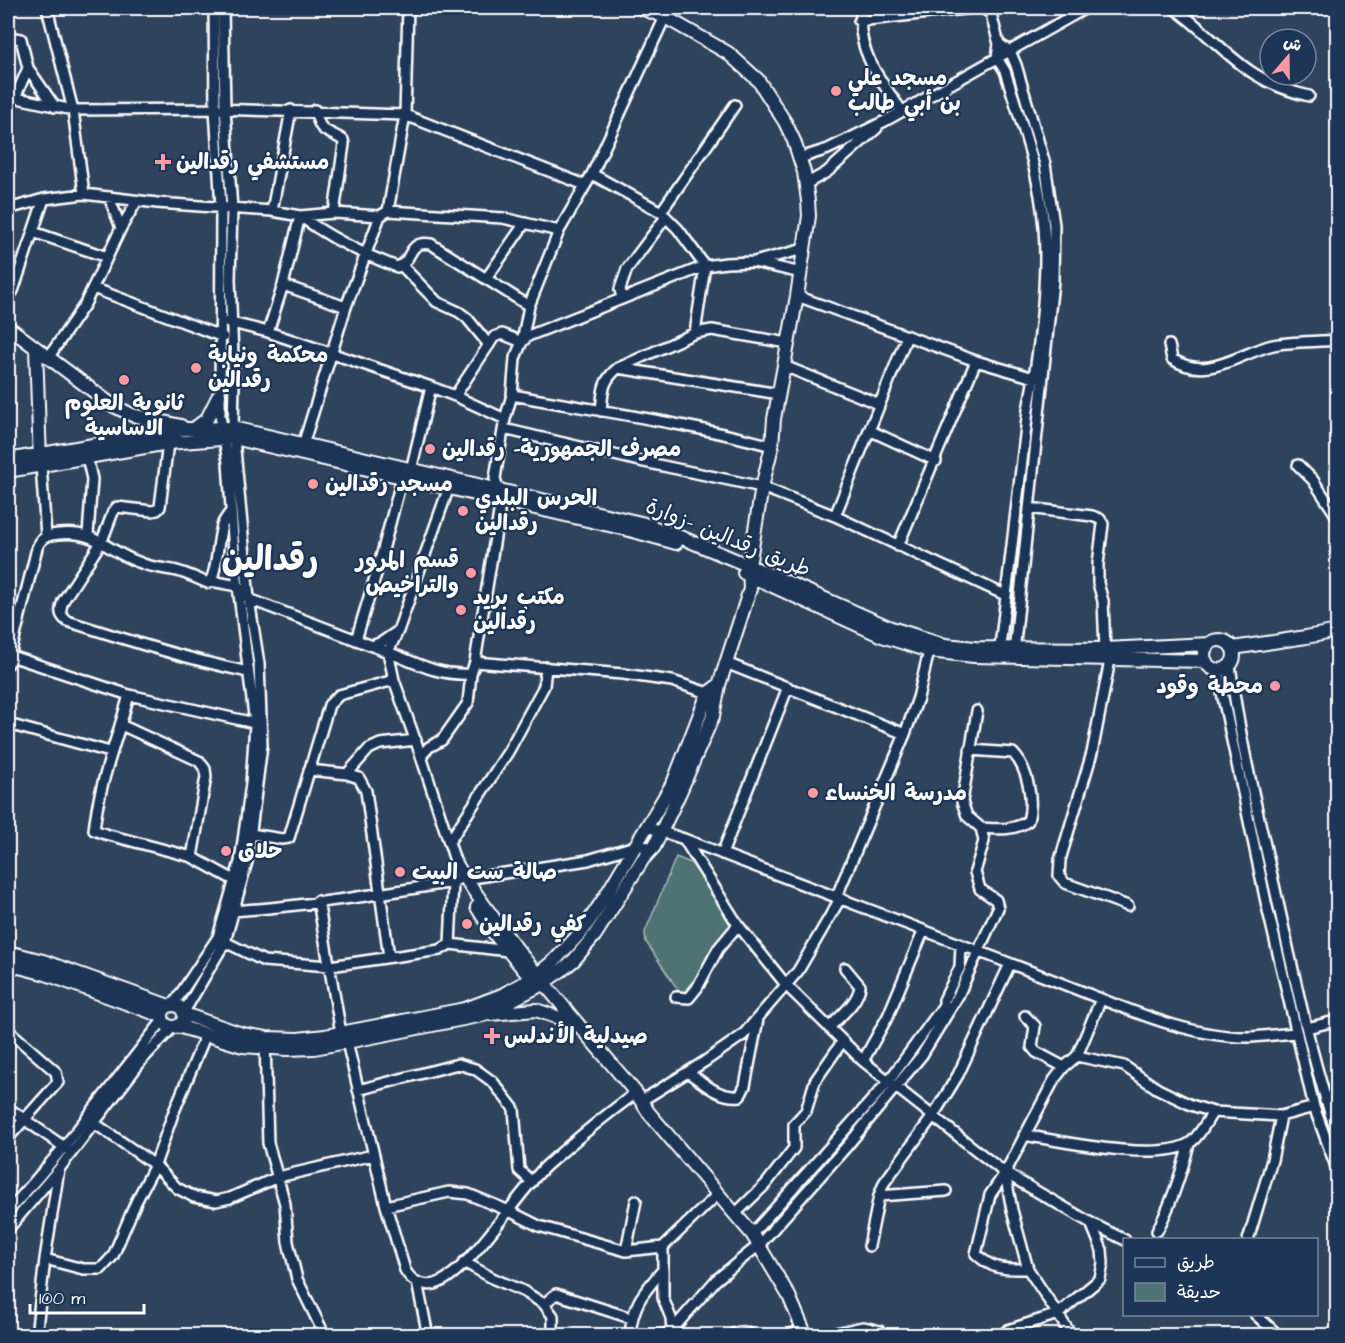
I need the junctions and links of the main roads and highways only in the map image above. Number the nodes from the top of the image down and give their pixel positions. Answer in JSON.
{"nodes":[{"id":1,"x":641,"y":8,"type":"edge"},
{"id":2,"x":666,"y":12,"type":"edge"},
{"id":3,"x":8,"y":327,"type":"edge"},
{"id":4,"x":36,"y":349,"type":"junction"},
{"id":5,"x":219,"y":395,"type":"road end"},
{"id":6,"x":193,"y":428,"type":"junction"},
{"id":7,"x":228,"y":433,"type":"junction"},
{"id":8,"x":53,"y":457,"type":"junction"},
{"id":9,"x":8,"y":460,"type":"edge"},
{"id":10,"x":39,"y":460,"type":"junction"},
{"id":11,"x":8,"y":471,"type":"edge"},
{"id":12,"x":406,"y":474,"type":"junction"},
{"id":13,"x":499,"y":496,"type":"junction"},
{"id":14,"x":749,"y":571,"type":"junction"},
{"id":15,"x":1338,"y":631,"type":"edge"},
{"id":16,"x":1209,"y":644,"type":"junction"},
{"id":17,"x":1233,"y":648,"type":"junction"},
{"id":18,"x":999,"y":652,"type":"junction"},
{"id":19,"x":1107,"y":654,"type":"junction"},
{"id":20,"x":1206,"y":661,"type":"junction"},
{"id":21,"x":653,"y":830,"type":"junction"},
{"id":22,"x":456,"y":864,"type":"road end"},
{"id":23,"x":460,"y":880,"type":"junction"},
{"id":24,"x":8,"y":962,"type":"edge"},
{"id":25,"x":518,"y":963,"type":"junction"},
{"id":26,"x":537,"y":981,"type":"junction"},
{"id":27,"x":516,"y":987,"type":"junction"},
{"id":28,"x":483,"y":1015,"type":"junction"},
{"id":29,"x":173,"y":1016,"type":"junction"},
{"id":30,"x":565,"y":1020,"type":"junction"},
{"id":31,"x":344,"y":1038,"type":"junction"},
{"id":32,"x":265,"y":1043,"type":"junction"},
{"id":33,"x":636,"y":1097,"type":"junction"},
{"id":34,"x":805,"y":1332,"type":"edge"}],
"edges":[{"from":1,"to":2,"type":"main road"},
{"from":2,"to":14,"type":"main road"},
{"from":3,"to":4,"type":"main road"},
{"from":4,"to":6,"type":"main road"},
{"from":4,"to":10,"type":"main road"},
{"from":5,"to":6,"type":"main road"},
{"from":6,"to":7,"type":"main road"},
{"from":6,"to":8,"type":"main road"},
{"from":7,"to":8,"type":"main road"},
{"from":7,"to":12,"type":"main road","name":"طريق رقدالين -زوارة"},
{"from":8,"to":10,"type":"main road"},
{"from":9,"to":10,"type":"main road"},
{"from":10,"to":11,"type":"main road"},
{"from":12,"to":13,"type":"main road","name":"طريق رقدالين -زوارة"},
{"from":12,"to":13,"type":"main road","name":"طريق رقدالين -زوارة"},
{"from":13,"to":14,"type":"main road","name":"طريق رقدالين -زوارة"},
{"from":14,"to":18,"type":"main road","name":"طريق رقدالين -زوارة"},
{"from":14,"to":18,"type":"main road","name":"طريق رقدالين -زوارة"},
{"from":14,"to":21,"type":"main road"},
{"from":15,"to":17,"type":"main road"},
{"from":16,"to":17,"type":"main road"},
{"from":16,"to":19,"type":"main road","name":"طريق رقدالين -زوارة"},
{"from":16,"to":20,"type":"main road"},
{"from":17,"to":20,"type":"main road"},
{"from":18,"to":19,"type":"main road","name":"طريق رقدالين -زوارة"},
{"from":19,"to":20,"type":"main road","name":"طريق رقدالين -زوارة"},
{"from":21,"to":26,"type":"main road"},
{"from":21,"to":26,"type":"main road"},
{"from":22,"to":23,"type":"main road"},
{"from":23,"to":25,"type":"main road"},
{"from":23,"to":26,"type":"main road"},
{"from":24,"to":29,"type":"main road"},
{"from":25,"to":26,"type":"main road"},
{"from":25,"to":27,"type":"main road"},
{"from":26,"to":27,"type":"main road"},
{"from":26,"to":28,"type":"main road"},
{"from":26,"to":30,"type":"main road"},
{"from":26,"to":33,"type":"main road"},
{"from":27,"to":31,"type":"main road"},
{"from":28,"to":30,"type":"main road"},
{"from":28,"to":31,"type":"main road"},
{"from":29,"to":32,"type":"main road"},
{"from":29,"to":32,"type":"main road"},
{"from":30,"to":33,"type":"main road"},
{"from":31,"to":32,"type":"main road"},
{"from":33,"to":34,"type":"main road"}]}
